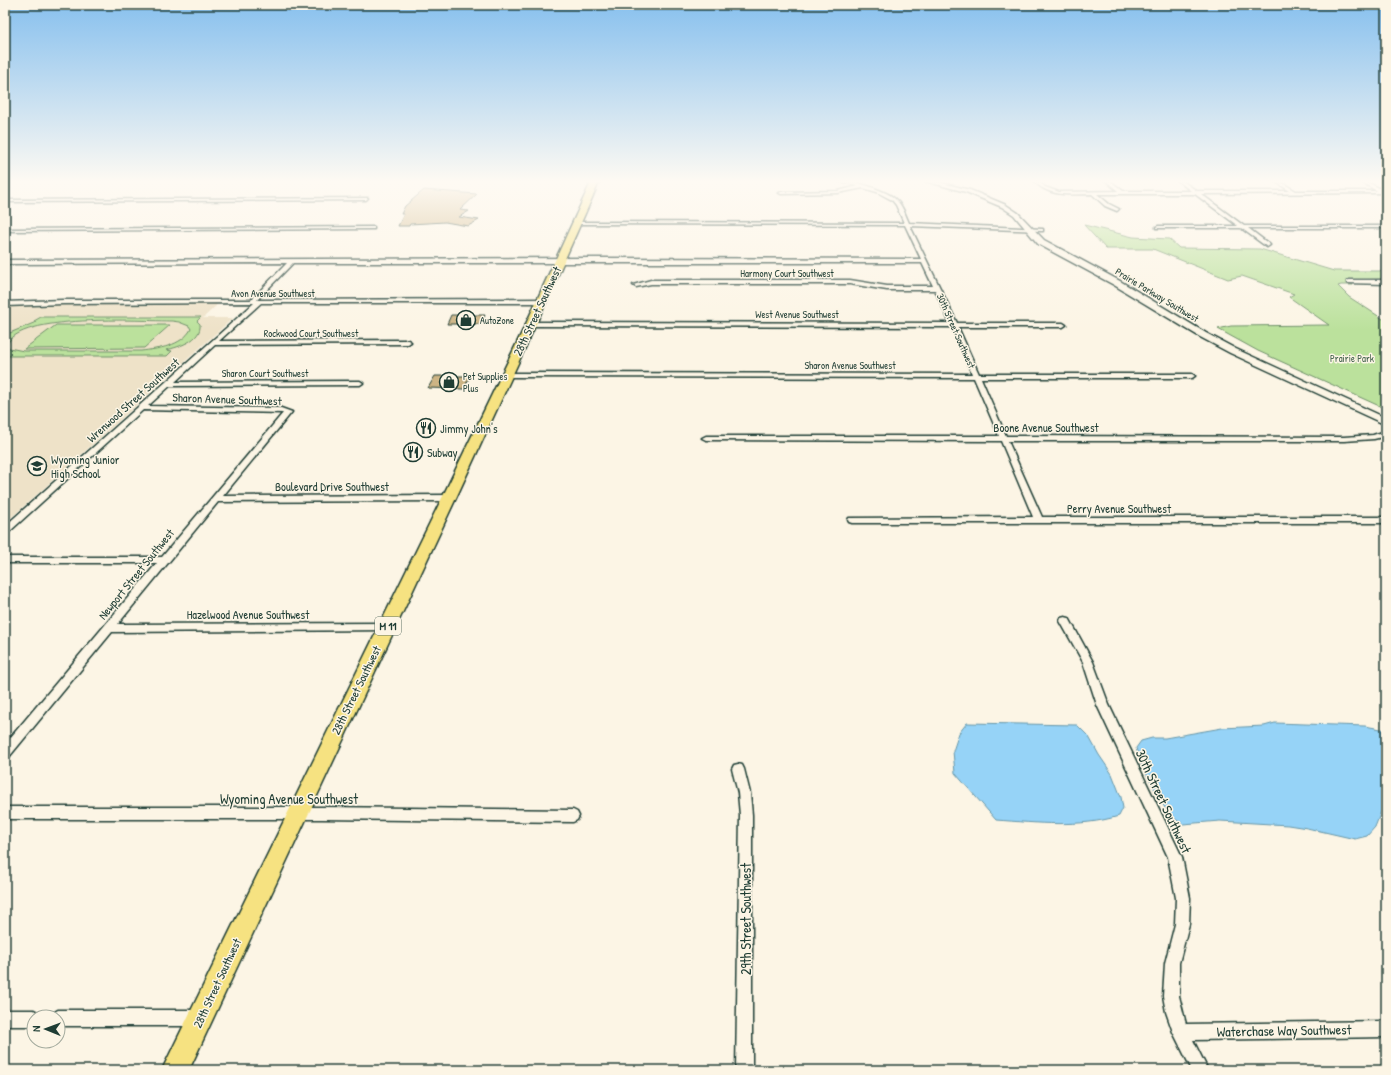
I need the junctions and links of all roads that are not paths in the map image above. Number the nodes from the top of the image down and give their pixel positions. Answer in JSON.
{"nodes":[{"id":1,"x":573,"y":230,"type":"edge"},
{"id":2,"x":910,"y":230,"type":"edge"},
{"id":3,"x":1030,"y":230,"type":"edge"},
{"id":4,"x":1041,"y":230,"type":"edge"},
{"id":5,"x":1247,"y":230,"type":"edge"},
{"id":6,"x":1267,"y":245,"type":"dead end"},
{"id":7,"x":292,"y":260,"type":"junction"},
{"id":8,"x":560,"y":260,"type":"junction"},
{"id":9,"x":925,"y":261,"type":"junction"},
{"id":10,"x":5,"y":262,"type":"edge"},
{"id":11,"x":1349,"y":282,"type":"dead end"},
{"id":12,"x":1386,"y":282,"type":"edge"},
{"id":13,"x":636,"y":285,"type":"dead end"},
{"id":14,"x":938,"y":288,"type":"junction"},
{"id":15,"x":541,"y":301,"type":"junction"},
{"id":16,"x":256,"y":302,"type":"junction"},
{"id":17,"x":5,"y":304,"type":"edge"},
{"id":18,"x":531,"y":324,"type":"junction"},
{"id":19,"x":954,"y":324,"type":"junction"},
{"id":20,"x":1063,"y":325,"type":"dead end"},
{"id":21,"x":408,"y":342,"type":"dead end"},
{"id":22,"x":215,"y":343,"type":"junction"},
{"id":23,"x":507,"y":375,"type":"junction"},
{"id":24,"x":976,"y":376,"type":"junction"},
{"id":25,"x":1192,"y":376,"type":"dead end"},
{"id":26,"x":360,"y":383,"type":"dead end"},
{"id":27,"x":169,"y":384,"type":"junction"},
{"id":28,"x":142,"y":408,"type":"junction"},
{"id":29,"x":288,"y":412,"type":"joint"},
{"id":30,"x":1386,"y":414,"type":"edge"},
{"id":31,"x":1386,"y":422,"type":"edge"},
{"id":32,"x":1386,"y":433,"type":"edge"},
{"id":33,"x":706,"y":438,"type":"dead end"},
{"id":34,"x":1003,"y":438,"type":"junction"},
{"id":35,"x":449,"y":498,"type":"junction"},
{"id":36,"x":215,"y":499,"type":"junction"},
{"id":37,"x":852,"y":520,"type":"dead end"},
{"id":38,"x":1386,"y":520,"type":"edge"},
{"id":39,"x":1039,"y":521,"type":"junction"},
{"id":40,"x":5,"y":531,"type":"edge"},
{"id":41,"x":5,"y":560,"type":"edge"},
{"id":42,"x":164,"y":560,"type":"junction"},
{"id":43,"x":1065,"y":621,"type":"dead end"},
{"id":44,"x":387,"y":627,"type":"junction"},
{"id":45,"x":109,"y":628,"type":"junction"},
{"id":46,"x":5,"y":752,"type":"edge"},
{"id":47,"x":738,"y":769,"type":"dead end"},
{"id":48,"x":5,"y":813,"type":"edge"},
{"id":49,"x":298,"y":813,"type":"junction"},
{"id":50,"x":573,"y":816,"type":"dead end"},
{"id":51,"x":5,"y":1018,"type":"edge"},
{"id":52,"x":26,"y":1018,"type":"edge"},
{"id":53,"x":66,"y":1018,"type":"edge"},
{"id":54,"x":200,"y":1018,"type":"junction"},
{"id":55,"x":1386,"y":1029,"type":"edge"},
{"id":56,"x":1182,"y":1032,"type":"junction"},
{"id":57,"x":175,"y":1070,"type":"edge"},
{"id":58,"x":744,"y":1070,"type":"edge"},
{"id":59,"x":1200,"y":1070,"type":"edge"}],
"edges":[{"from":1,"to":8,"type":"main road","name":"28th Street Southwest","number":"M 11"},
{"from":2,"to":9,"type":"street","name":"30th Street Southwest"},
{"from":3,"to":31,"type":"street","name":"Prairie Parkway Southwest"},
{"from":4,"to":30,"type":"street","name":"Prairie Parkway Southwest"},
{"from":5,"to":6,"type":"street"},
{"from":7,"to":8,"type":"street"},
{"from":7,"to":10,"type":"street"},
{"from":7,"to":16,"type":"street","name":"Wrenwood Street Southwest"},
{"from":8,"to":9,"type":"street"},
{"from":8,"to":15,"type":"main road","name":"28th Street Southwest","number":"M 11"},
{"from":9,"to":14,"type":"street","name":"30th Street Southwest"},
{"from":11,"to":12,"type":"street"},
{"from":13,"to":14,"type":"street","name":"Harmony Court Southwest"},
{"from":14,"to":19,"type":"street","name":"30th Street Southwest"},
{"from":15,"to":16,"type":"street","name":"Avon Avenue Southwest"},
{"from":15,"to":18,"type":"main road","name":"28th Street Southwest","number":"M 11"},
{"from":16,"to":17,"type":"street","name":"Avon Avenue Southwest"},
{"from":16,"to":22,"type":"street","name":"Wrenwood Street Southwest"},
{"from":18,"to":19,"type":"street","name":"West Avenue Southwest"},
{"from":18,"to":23,"type":"main road","name":"28th Street Southwest","number":"M 11"},
{"from":19,"to":20,"type":"street","name":"West Avenue Southwest"},
{"from":19,"to":24,"type":"street","name":"30th Street Southwest"},
{"from":21,"to":22,"type":"street","name":"Rockwood Court Southwest"},
{"from":22,"to":27,"type":"street","name":"Wrenwood Street Southwest"},
{"from":23,"to":24,"type":"street","name":"Sharon Avenue Southwest"},
{"from":23,"to":35,"type":"main road","name":"28th Street Southwest","number":"M 11"},
{"from":24,"to":25,"type":"street","name":"Sharon Avenue Southwest"},
{"from":24,"to":34,"type":"street","name":"30th Street Southwest"},
{"from":26,"to":27,"type":"street","name":"Sharon Court Southwest"},
{"from":27,"to":28,"type":"street","name":"Wrenwood Street Southwest"},
{"from":28,"to":29,"type":"street","name":"Sharon Avenue Southwest"},
{"from":28,"to":40,"type":"street","name":"Wrenwood Street Southwest"},
{"from":29,"to":36,"type":"street","name":"Newport Street Southwest"},
{"from":32,"to":34,"type":"street","name":"Boone Avenue Southwest"},
{"from":33,"to":34,"type":"street","name":"Boone Avenue Southwest"},
{"from":34,"to":39,"type":"street","name":"30th Street Southwest"},
{"from":35,"to":36,"type":"street","name":"Boulevard Drive Southwest"},
{"from":35,"to":44,"type":"main road","name":"28th Street Southwest","number":"M 11"},
{"from":36,"to":42,"type":"street","name":"Newport Street Southwest"},
{"from":37,"to":39,"type":"street","name":"Perry Avenue Southwest"},
{"from":38,"to":39,"type":"street","name":"Perry Avenue Southwest"},
{"from":41,"to":42,"type":"street"},
{"from":42,"to":45,"type":"street","name":"Newport Street Southwest"},
{"from":43,"to":56,"type":"street","name":"30th Street Southwest"},
{"from":44,"to":45,"type":"street","name":"Hazelwood Avenue Southwest"},
{"from":44,"to":49,"type":"main road","name":"28th Street Southwest","number":"M 11"},
{"from":45,"to":46,"type":"street","name":"Newport Street Southwest"},
{"from":47,"to":58,"type":"street","name":"29th Street Southwest"},
{"from":48,"to":49,"type":"street","name":"Wyoming Avenue Southwest"},
{"from":49,"to":50,"type":"street","name":"Wyoming Avenue Southwest"},
{"from":49,"to":54,"type":"main road","name":"28th Street Southwest","number":"M 11"},
{"from":51,"to":52,"type":"street"},
{"from":53,"to":54,"type":"street"},
{"from":54,"to":57,"type":"main road","name":"28th Street Southwest","number":"M 11"},
{"from":55,"to":56,"type":"street","name":"Waterchase Way Southwest"},
{"from":56,"to":59,"type":"street","name":"30th Street Southwest"}]}
